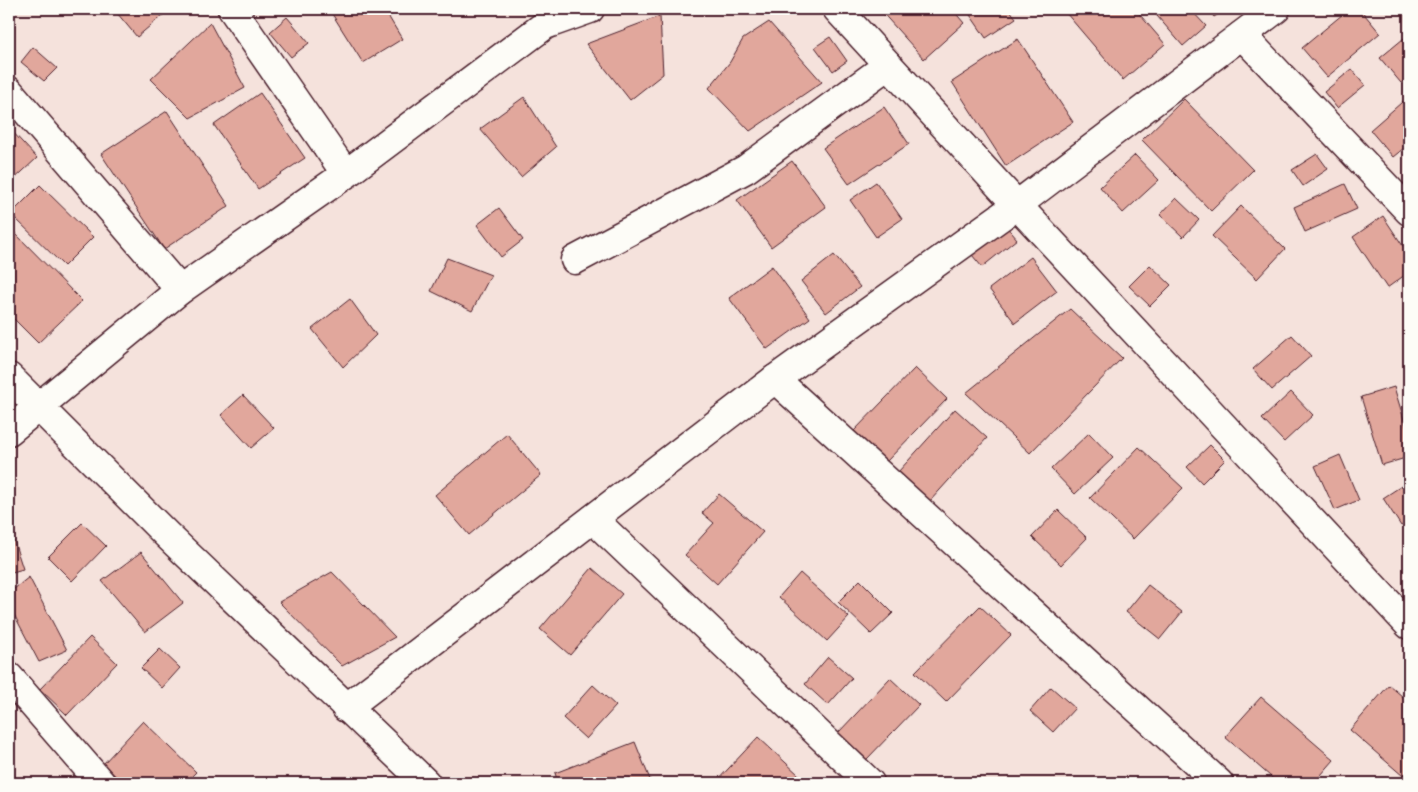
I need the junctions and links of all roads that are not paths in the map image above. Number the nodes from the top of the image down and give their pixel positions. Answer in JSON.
{"nodes":[{"id":1,"x":232,"y":9,"type":"edge"},
{"id":2,"x":590,"y":9,"type":"edge"},
{"id":3,"x":837,"y":9,"type":"edge"},
{"id":4,"x":1276,"y":9,"type":"edge"},
{"id":5,"x":540,"y":17,"type":"edge"},
{"id":6,"x":1242,"y":36,"type":"junction"},
{"id":7,"x":888,"y":65,"type":"junction"},
{"id":8,"x":9,"y":91,"type":"edge"},
{"id":9,"x":346,"y":174,"type":"junction"},
{"id":10,"x":1017,"y":205,"type":"junction"},
{"id":11,"x":1409,"y":211,"type":"edge"},
{"id":12,"x":575,"y":260,"type":"dead end"},
{"id":13,"x":180,"y":290,"type":"junction"},
{"id":14,"x":9,"y":377,"type":"edge"},
{"id":15,"x":775,"y":379,"type":"junction"},
{"id":16,"x":38,"y":407,"type":"junction"},
{"id":17,"x":9,"y":431,"type":"edge"},
{"id":18,"x":593,"y":519,"type":"junction"},
{"id":19,"x":1409,"y":624,"type":"edge"},
{"id":20,"x":11,"y":684,"type":"edge"},
{"id":21,"x":346,"y":708,"type":"junction"},
{"id":22,"x":101,"y":783,"type":"edge"},
{"id":23,"x":426,"y":783,"type":"edge"},
{"id":24,"x":870,"y":783,"type":"edge"},
{"id":25,"x":1219,"y":783,"type":"edge"}],
"edges":[{"from":1,"to":9,"type":"street"},
{"from":2,"to":5,"type":"street"},
{"from":3,"to":7,"type":"street"},
{"from":4,"to":6,"type":"street"},
{"from":5,"to":9,"type":"street"},
{"from":6,"to":10,"type":"street"},
{"from":6,"to":11,"type":"street"},
{"from":7,"to":10,"type":"street"},
{"from":7,"to":12,"type":"street"},
{"from":8,"to":13,"type":"street"},
{"from":9,"to":13,"type":"street"},
{"from":10,"to":15,"type":"street"},
{"from":10,"to":19,"type":"street"},
{"from":13,"to":16,"type":"street"},
{"from":14,"to":16,"type":"street"},
{"from":15,"to":18,"type":"street"},
{"from":15,"to":25,"type":"street"},
{"from":16,"to":17,"type":"street"},
{"from":16,"to":21,"type":"street"},
{"from":18,"to":21,"type":"street"},
{"from":18,"to":24,"type":"street"},
{"from":20,"to":22,"type":"street"},
{"from":21,"to":23,"type":"street"}]}
